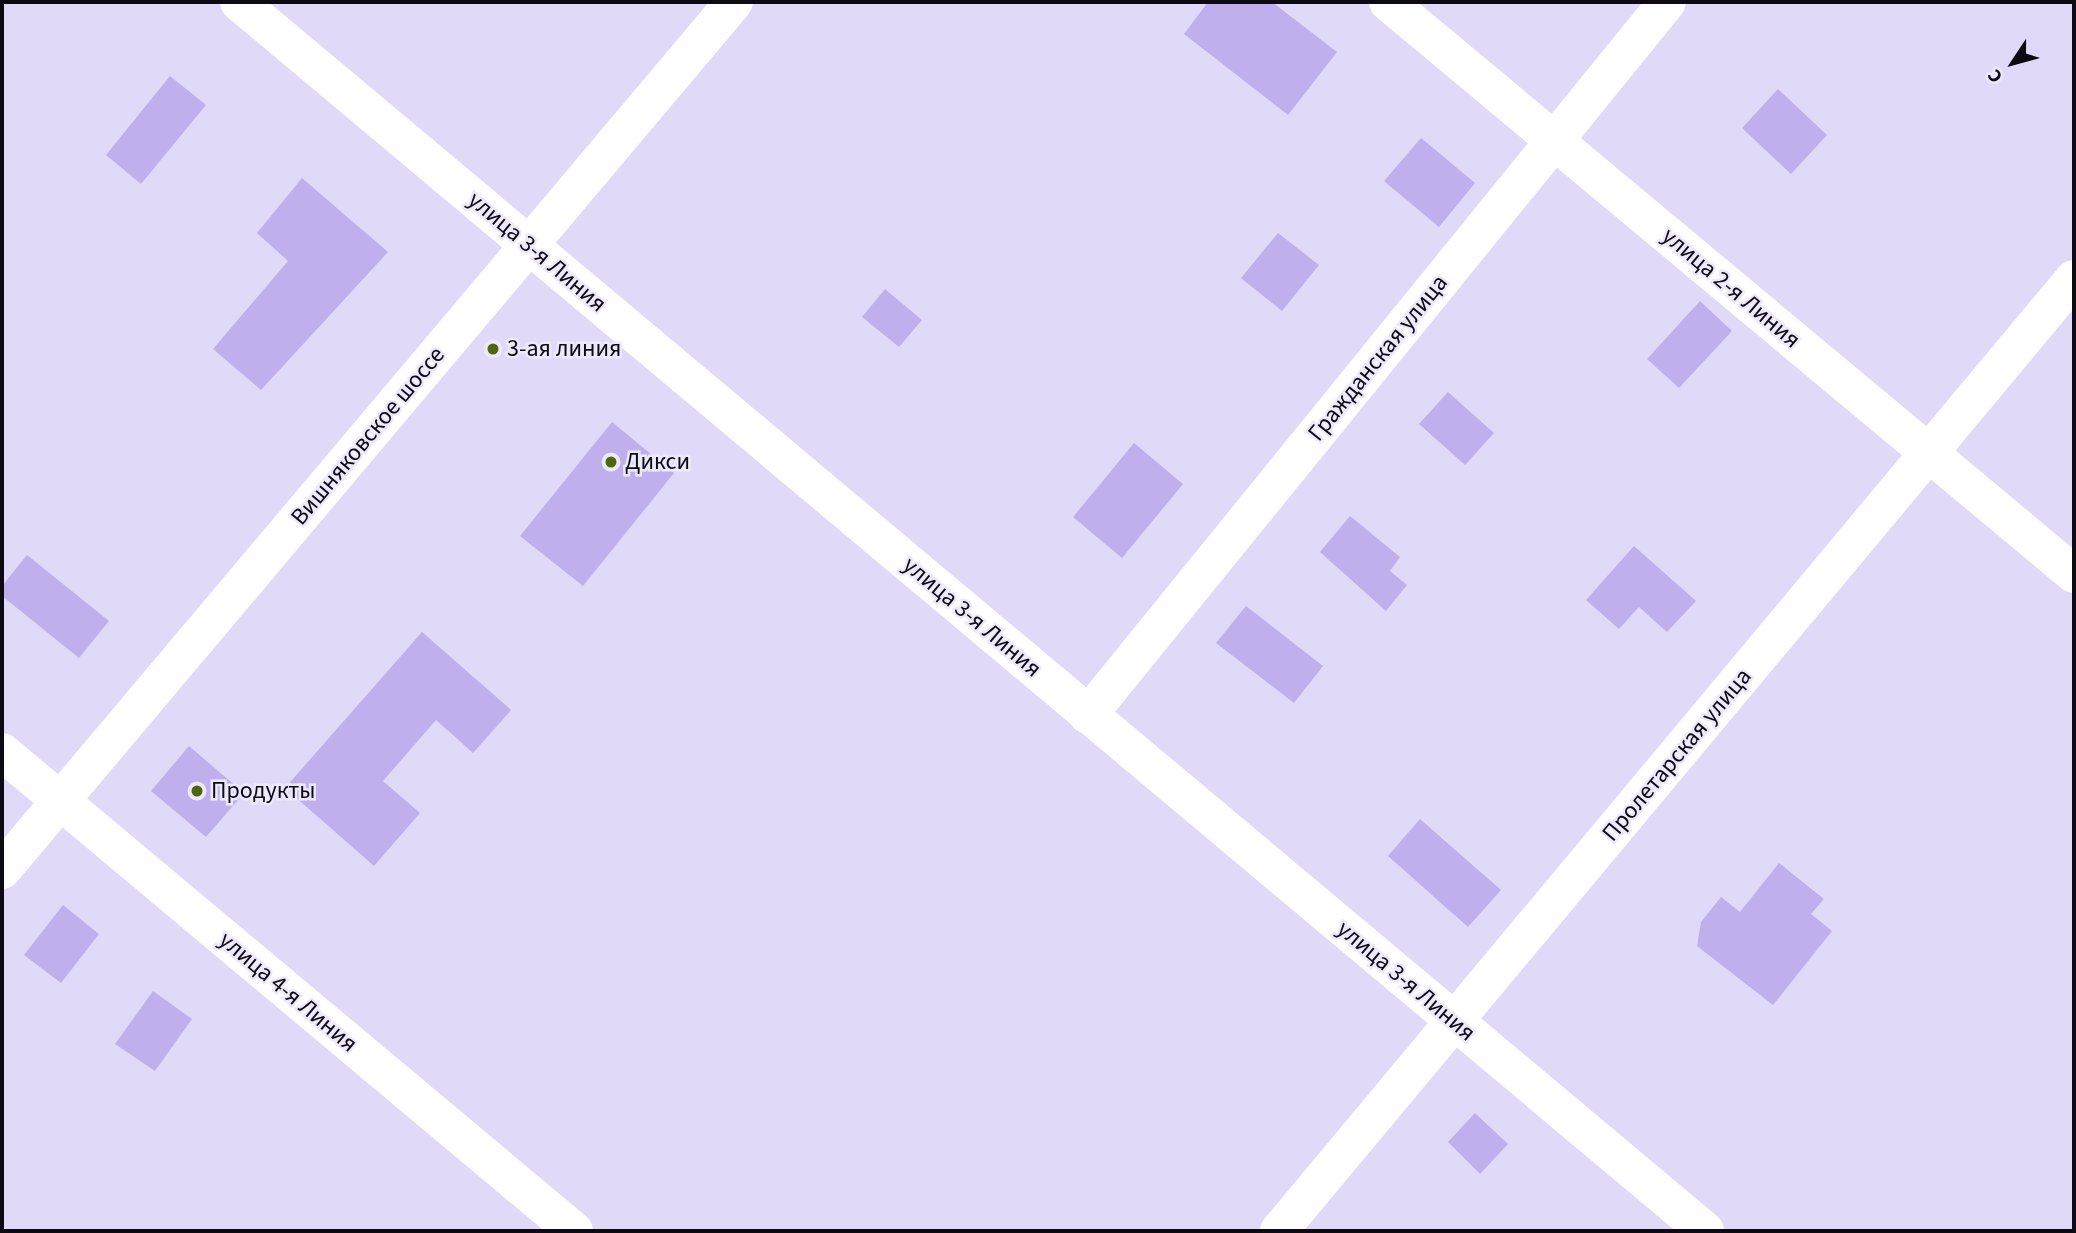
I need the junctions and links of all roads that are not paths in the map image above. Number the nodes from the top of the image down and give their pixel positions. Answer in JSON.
{"nodes":[{"id":1,"x":239,"y":2,"type":"edge"},
{"id":2,"x":734,"y":2,"type":"edge"},
{"id":3,"x":1388,"y":2,"type":"edge"},
{"id":4,"x":1667,"y":2,"type":"edge"},
{"id":5,"x":1554,"y":140,"type":"junction"},
{"id":6,"x":527,"y":244,"type":"junction"},
{"id":7,"x":2074,"y":279,"type":"edge"},
{"id":8,"x":1929,"y":453,"type":"junction"},
{"id":9,"x":2074,"y":574,"type":"edge"},
{"id":10,"x":1088,"y":715,"type":"junction"},
{"id":11,"x":2,"y":752,"type":"edge"},
{"id":12,"x":61,"y":803,"type":"junction"},
{"id":13,"x":2,"y":870,"type":"edge"},
{"id":14,"x":1454,"y":1021,"type":"junction"},
{"id":15,"x":574,"y":1231,"type":"edge"},
{"id":16,"x":1279,"y":1231,"type":"edge"},
{"id":17,"x":1705,"y":1231,"type":"edge"}],
"edges":[{"from":1,"to":6,"type":"street","name":"улица 3-я Линия"},
{"from":2,"to":6,"type":"street","name":"Вишняковское шоссе"},
{"from":3,"to":5,"type":"street","name":"улица 2-я Линия"},
{"from":4,"to":5,"type":"street","name":"Гражданская улица"},
{"from":5,"to":8,"type":"street","name":"улица 2-я Линия"},
{"from":5,"to":10,"type":"street","name":"Гражданская улица"},
{"from":6,"to":10,"type":"street","name":"улица 3-я Линия"},
{"from":6,"to":12,"type":"street","name":"Вишняковское шоссе"},
{"from":7,"to":8,"type":"street","name":"Пролетарская улица"},
{"from":8,"to":9,"type":"street","name":"улица 2-я Линия"},
{"from":8,"to":14,"type":"street","name":"Пролетарская улица"},
{"from":10,"to":14,"type":"street","name":"улица 3-я Линия"},
{"from":11,"to":12,"type":"street","name":"улица 4-я Линия"},
{"from":12,"to":13,"type":"street","name":"Вишняковское шоссе"},
{"from":12,"to":15,"type":"street","name":"улица 4-я Линия"},
{"from":14,"to":16,"type":"street","name":"Пролетарская улица"},
{"from":14,"to":17,"type":"street","name":"улица 3-я Линия"}]}
